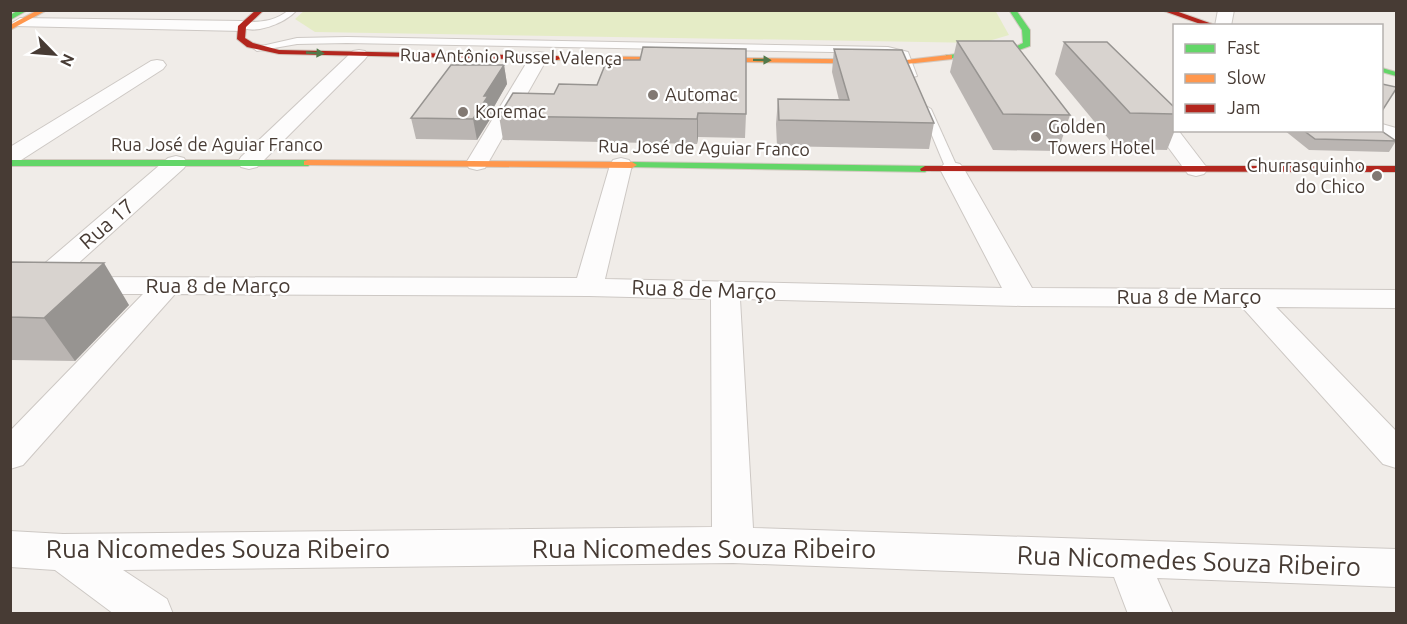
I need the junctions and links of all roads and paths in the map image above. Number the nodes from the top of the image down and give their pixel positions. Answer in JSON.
{"nodes":[{"id":1,"x":44,"y":10,"type":"edge"},
{"id":2,"x":261,"y":10,"type":"edge"},
{"id":3,"x":294,"y":10,"type":"edge"},
{"id":4,"x":1012,"y":10,"type":"edge"},
{"id":5,"x":1164,"y":10,"type":"edge"},
{"id":6,"x":15,"y":17,"type":"edge"},
{"id":7,"x":1209,"y":24,"type":"edge"},
{"id":8,"x":242,"y":26,"type":"junction"},
{"id":9,"x":257,"y":48,"type":"junction"},
{"id":10,"x":359,"y":55,"type":"junction"},
{"id":11,"x":539,"y":57,"type":"junction"},
{"id":12,"x":906,"y":62,"type":"junction"},
{"id":13,"x":157,"y":65,"type":"dead end"},
{"id":14,"x":915,"y":84,"type":"edge"},
{"id":15,"x":1136,"y":90,"type":"edge"},
{"id":16,"x":920,"y":94,"type":"edge"},
{"id":17,"x":10,"y":157,"type":"edge"},
{"id":18,"x":249,"y":162,"type":"junction"},
{"id":19,"x":10,"y":163,"type":"edge"},
{"id":20,"x":176,"y":163,"type":"junction"},
{"id":21,"x":477,"y":163,"type":"junction"},
{"id":22,"x":621,"y":165,"type":"junction"},
{"id":23,"x":1196,"y":169,"type":"junction"},
{"id":24,"x":1396,"y":169,"type":"edge"},
{"id":25,"x":952,"y":170,"type":"junction"},
{"id":26,"x":24,"y":285,"type":"edge"},
{"id":27,"x":168,"y":285,"type":"junction"},
{"id":28,"x":589,"y":287,"type":"junction"},
{"id":29,"x":725,"y":291,"type":"junction"},
{"id":30,"x":1022,"y":297,"type":"junction"},
{"id":31,"x":1249,"y":297,"type":"junction"},
{"id":32,"x":1396,"y":299,"type":"edge"},
{"id":33,"x":1396,"y":454,"type":"edge"},
{"id":34,"x":10,"y":455,"type":"edge"},
{"id":35,"x":733,"y":545,"type":"junction"},
{"id":36,"x":10,"y":549,"type":"edge"},
{"id":37,"x":63,"y":552,"type":"junction"},
{"id":38,"x":1127,"y":558,"type":"junction"},
{"id":39,"x":1396,"y":568,"type":"edge"},
{"id":40,"x":151,"y":614,"type":"edge"},
{"id":41,"x":1151,"y":614,"type":"edge"}],
"edges":[{"from":1,"to":6,"type":"main road"},
{"from":2,"to":8,"type":"main road"},
{"from":3,"to":8,"type":"lane"},
{"from":4,"to":12,"type":"main road","name":"Rua Antônio Russel Valença"},
{"from":5,"to":7,"type":"main road"},
{"from":6,"to":8,"type":"street"},
{"from":8,"to":9,"type":"main road"},
{"from":9,"to":10,"type":"main road","name":"Rua Antônio Russel Valença","one_way":true},
{"from":9,"to":12,"type":"lane"},
{"from":10,"to":11,"type":"main road","name":"Rua Antônio Russel Valença"},
{"from":10,"to":18,"type":"street"},
{"from":11,"to":12,"type":"main road","name":"Rua Antônio Russel Valença","one_way":true},
{"from":11,"to":21,"type":"street"},
{"from":12,"to":14,"type":"lane"},
{"from":13,"to":17,"type":"street"},
{"from":15,"to":23,"type":"street"},
{"from":16,"to":25,"type":"lane"},
{"from":18,"to":20,"type":"main road","name":"Rua José de Aguiar Franco"},
{"from":18,"to":21,"type":"main road","name":"Rua José de Aguiar Franco"},
{"from":19,"to":20,"type":"main road","name":"Rua José de Aguiar Franco"},
{"from":20,"to":26,"type":"street","name":"Rua 17"},
{"from":21,"to":22,"type":"main road","name":"Rua José de Aguiar Franco"},
{"from":22,"to":25,"type":"main road","name":"Rua José de Aguiar Franco"},
{"from":22,"to":28,"type":"street"},
{"from":23,"to":24,"type":"main road","name":"Rua José de Aguiar Franco"},
{"from":23,"to":25,"type":"main road","name":"Rua José de Aguiar Franco"},
{"from":25,"to":30,"type":"street"},
{"from":26,"to":27,"type":"street","name":"Rua 8 de Março"},
{"from":27,"to":28,"type":"street","name":"Rua 8 de Março"},
{"from":27,"to":34,"type":"street"},
{"from":28,"to":29,"type":"street","name":"Rua 8 de Março"},
{"from":29,"to":30,"type":"street","name":"Rua 8 de Março"},
{"from":29,"to":35,"type":"street"},
{"from":30,"to":31,"type":"street","name":"Rua 8 de Março"},
{"from":31,"to":32,"type":"street","name":"Rua 8 de Março"},
{"from":31,"to":33,"type":"street"},
{"from":35,"to":37,"type":"street","name":"Rua Nicomedes Souza Ribeiro"},
{"from":35,"to":38,"type":"street","name":"Rua Nicomedes Souza Ribeiro"},
{"from":36,"to":37,"type":"street","name":"Rua Nicomedes Souza Ribeiro"},
{"from":37,"to":40,"type":"street"},
{"from":38,"to":39,"type":"street","name":"Rua Nicomedes Souza Ribeiro"},
{"from":38,"to":41,"type":"street"}]}
